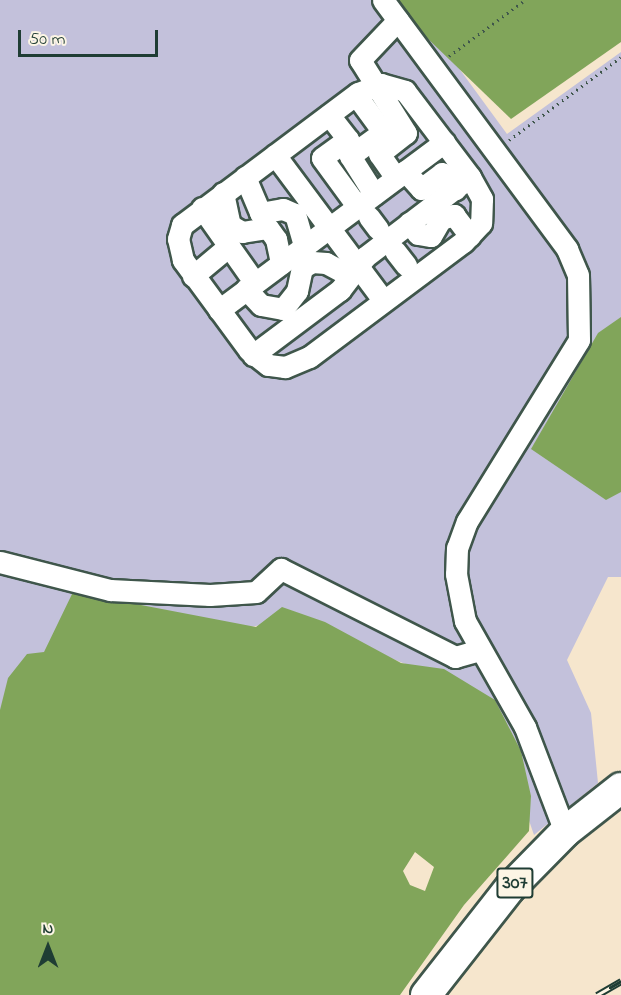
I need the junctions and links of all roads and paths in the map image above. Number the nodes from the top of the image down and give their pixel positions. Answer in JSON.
{"nodes":[{"id":1,"x":383,"y":0,"type":"edge"},
{"id":2,"x":525,"y":0,"type":"edge"},
{"id":3,"x":398,"y":20,"type":"junction"},
{"id":4,"x":621,"y":57,"type":"edge"},
{"id":5,"x":433,"y":68,"type":"junction"},
{"id":6,"x":364,"y":91,"type":"junction"},
{"id":7,"x":329,"y":116,"type":"junction"},
{"id":8,"x":444,"y":142,"type":"junction"},
{"id":9,"x":493,"y":151,"type":"junction"},
{"id":10,"x":275,"y":155,"type":"junction"},
{"id":11,"x":401,"y":174,"type":"junction"},
{"id":12,"x":245,"y":177,"type":"junction"},
{"id":13,"x":463,"y":183,"type":"junction"},
{"id":14,"x":223,"y":193,"type":"junction"},
{"id":15,"x":202,"y":208,"type":"junction"},
{"id":16,"x":370,"y":212,"type":"junction"},
{"id":17,"x":329,"y":228,"type":"junction"},
{"id":18,"x":470,"y":236,"type":"junction"},
{"id":19,"x":404,"y":238,"type":"junction"},
{"id":20,"x":229,"y":246,"type":"junction"},
{"id":21,"x":304,"y":246,"type":"junction"},
{"id":22,"x":281,"y":263,"type":"junction"},
{"id":23,"x":355,"y":267,"type":"junction"},
{"id":24,"x":194,"y":276,"type":"junction"},
{"id":25,"x":250,"y":286,"type":"junction"},
{"id":26,"x":384,"y":302,"type":"junction"},
{"id":27,"x":219,"y":310,"type":"junction"},
{"id":28,"x":253,"y":355,"type":"junction"},
{"id":29,"x":0,"y":562,"type":"edge"},
{"id":30,"x":480,"y":650,"type":"junction"},
{"id":31,"x":621,"y":788,"type":"edge"},
{"id":32,"x":565,"y":832,"type":"junction"},
{"id":33,"x":426,"y":995,"type":"edge"}],
"edges":[{"from":1,"to":3,"type":"street"},
{"from":2,"to":5,"type":"path"},
{"from":3,"to":5,"type":"street"},
{"from":3,"to":6,"type":"street"},
{"from":4,"to":9,"type":"path"},
{"from":5,"to":9,"type":"street"},
{"from":6,"to":7,"type":"street"},
{"from":6,"to":8,"type":"street"},
{"from":6,"to":11,"type":"street"},
{"from":6,"to":16,"type":"street"},
{"from":7,"to":10,"type":"street"},
{"from":7,"to":16,"type":"street"},
{"from":8,"to":11,"type":"street"},
{"from":8,"to":13,"type":"street"},
{"from":9,"to":30,"type":"street"},
{"from":10,"to":12,"type":"street"},
{"from":10,"to":17,"type":"street"},
{"from":11,"to":13,"type":"street"},
{"from":11,"to":16,"type":"street"},
{"from":12,"to":14,"type":"street"},
{"from":12,"to":21,"type":"street"},
{"from":13,"to":18,"type":"street"},
{"from":13,"to":19,"type":"street"},
{"from":14,"to":15,"type":"street"},
{"from":14,"to":22,"type":"street"},
{"from":15,"to":20,"type":"street"},
{"from":15,"to":24,"type":"street"},
{"from":16,"to":17,"type":"street"},
{"from":16,"to":19,"type":"street"},
{"from":16,"to":23,"type":"street"},
{"from":17,"to":21,"type":"street"},
{"from":17,"to":23,"type":"street"},
{"from":18,"to":19,"type":"street"},
{"from":18,"to":26,"type":"street"},
{"from":19,"to":23,"type":"street"},
{"from":19,"to":23,"type":"street"},
{"from":20,"to":24,"type":"street"},
{"from":20,"to":25,"type":"street"},
{"from":21,"to":22,"type":"street"},
{"from":22,"to":25,"type":"street"},
{"from":23,"to":25,"type":"street"},
{"from":23,"to":26,"type":"street"},
{"from":23,"to":28,"type":"street"},
{"from":24,"to":27,"type":"street"},
{"from":25,"to":27,"type":"street"},
{"from":26,"to":28,"type":"street"},
{"from":27,"to":28,"type":"street"},
{"from":29,"to":30,"type":"street"},
{"from":30,"to":32,"type":"street"},
{"from":31,"to":32,"type":"highway","number":"307"},
{"from":32,"to":33,"type":"highway","number":"307"}]}
